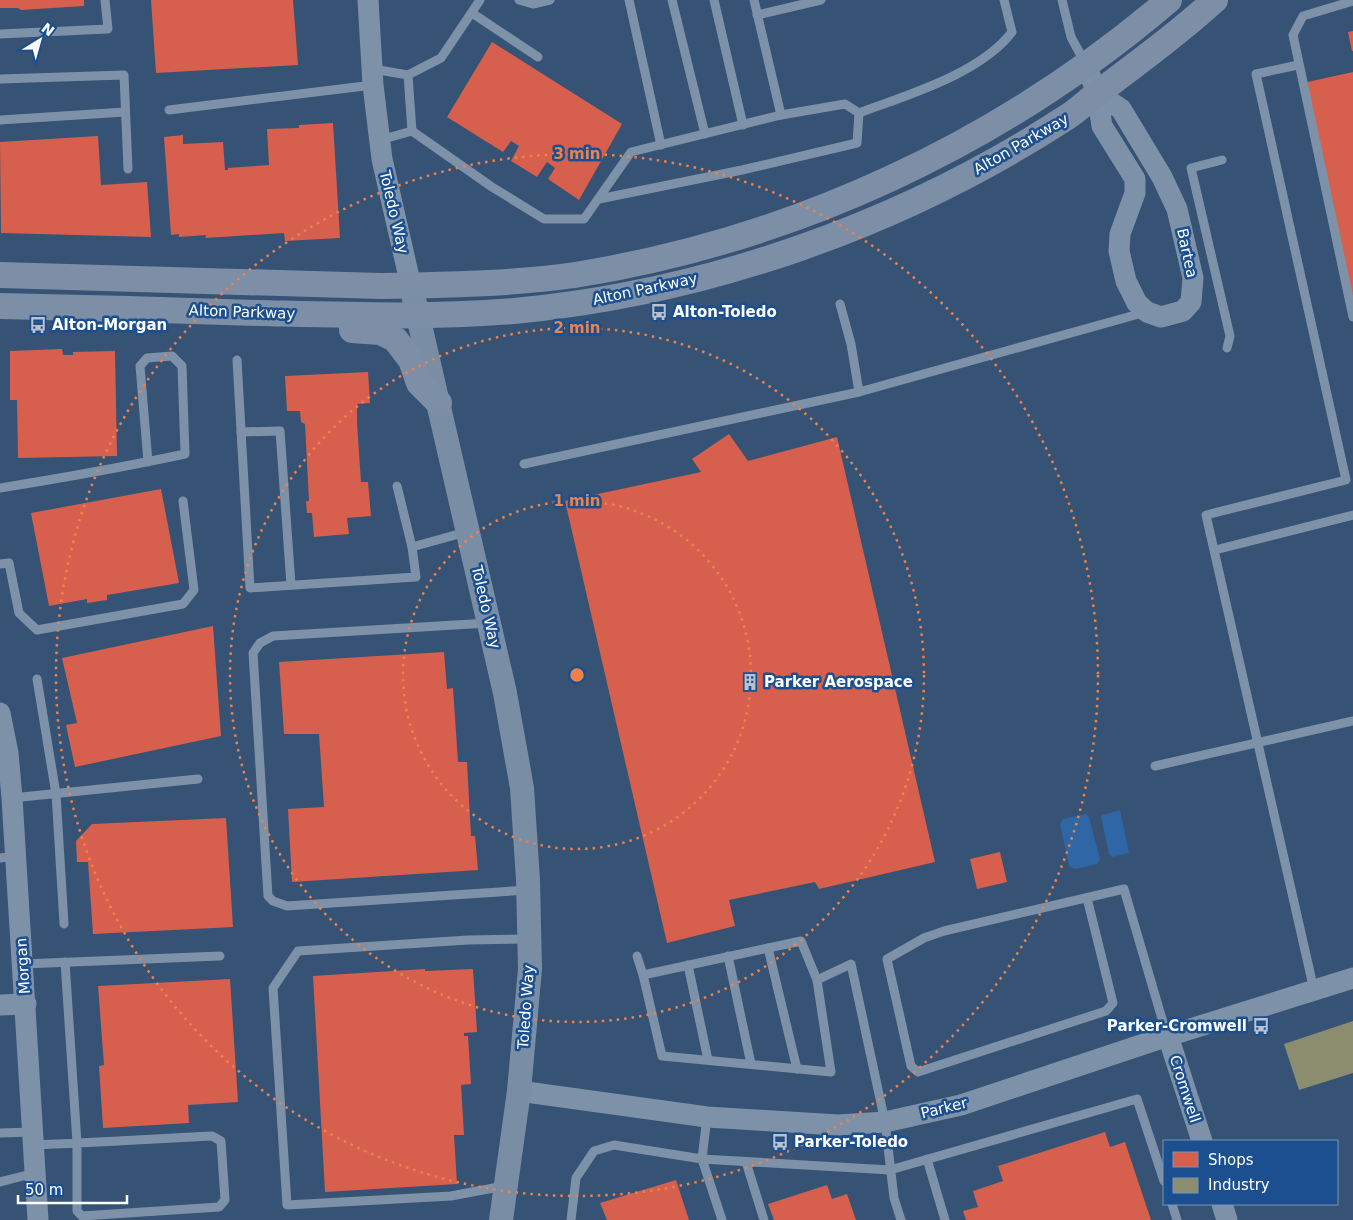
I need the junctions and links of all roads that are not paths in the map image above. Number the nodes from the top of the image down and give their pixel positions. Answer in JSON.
{"nodes":[{"id":1,"x":105,"y":0,"type":"edge"},
{"id":2,"x":368,"y":0,"type":"edge"},
{"id":3,"x":480,"y":0,"type":"edge"},
{"id":4,"x":519,"y":0,"type":"edge"},
{"id":5,"x":550,"y":0,"type":"edge"},
{"id":6,"x":629,"y":0,"type":"edge"},
{"id":7,"x":672,"y":0,"type":"edge"},
{"id":8,"x":714,"y":0,"type":"edge"},
{"id":9,"x":754,"y":0,"type":"edge"},
{"id":10,"x":821,"y":0,"type":"edge"},
{"id":11,"x":1004,"y":0,"type":"edge"},
{"id":12,"x":1062,"y":0,"type":"edge"},
{"id":13,"x":1169,"y":0,"type":"edge"},
{"id":14,"x":1215,"y":0,"type":"edge"},
{"id":15,"x":1353,"y":1,"type":"edge"},
{"id":16,"x":472,"y":13,"type":"junction"},
{"id":17,"x":757,"y":15,"type":"junction"},
{"id":18,"x":0,"y":34,"type":"edge"},
{"id":19,"x":538,"y":56,"type":"dead end"},
{"id":20,"x":1086,"y":65,"type":"junction"},
{"id":21,"x":1298,"y":65,"type":"junction"},
{"id":22,"x":408,"y":75,"type":"junction"},
{"id":23,"x":372,"y":77,"type":"junction"},
{"id":24,"x":0,"y":79,"type":"edge"},
{"id":25,"x":1097,"y":93,"type":"junction"},
{"id":26,"x":169,"y":110,"type":"dead end"},
{"id":27,"x":125,"y":112,"type":"junction"},
{"id":28,"x":859,"y":113,"type":"junction"},
{"id":29,"x":781,"y":115,"type":"junction"},
{"id":30,"x":0,"y":120,"type":"edge"},
{"id":31,"x":743,"y":125,"type":"junction"},
{"id":32,"x":412,"y":131,"type":"junction"},
{"id":33,"x":705,"y":134,"type":"junction"},
{"id":34,"x":380,"y":140,"type":"junction"},
{"id":35,"x":661,"y":145,"type":"junction"},
{"id":36,"x":1222,"y":160,"type":"dead end"},
{"id":37,"x":128,"y":169,"type":"dead end"},
{"id":38,"x":599,"y":199,"type":"junction"},
{"id":39,"x":0,"y":275,"type":"edge"},
{"id":40,"x":411,"y":286,"type":"junction"},
{"id":41,"x":840,"y":304,"type":"dead end"},
{"id":42,"x":0,"y":306,"type":"edge"},
{"id":43,"x":1146,"y":312,"type":"junction"},
{"id":44,"x":267,"y":313,"type":"junction"},
{"id":45,"x":419,"y":316,"type":"junction"},
{"id":46,"x":1353,"y":317,"type":"edge"},
{"id":47,"x":1227,"y":348,"type":"dead end"},
{"id":48,"x":237,"y":360,"type":"dead end"},
{"id":49,"x":859,"y":392,"type":"junction"},
{"id":50,"x":440,"y":403,"type":"junction"},
{"id":51,"x":241,"y":432,"type":"junction"},
{"id":52,"x":148,"y":462,"type":"junction"},
{"id":53,"x":524,"y":464,"type":"dead end"},
{"id":54,"x":397,"y":486,"type":"dead end"},
{"id":55,"x":0,"y":488,"type":"edge"},
{"id":56,"x":183,"y":501,"type":"dead end"},
{"id":57,"x":1353,"y":515,"type":"edge"},
{"id":58,"x":469,"y":531,"type":"junction"},
{"id":59,"x":412,"y":547,"type":"junction"},
{"id":60,"x":1215,"y":550,"type":"junction"},
{"id":61,"x":0,"y":564,"type":"edge"},
{"id":62,"x":291,"y":585,"type":"junction"},
{"id":63,"x":490,"y":623,"type":"junction"},
{"id":64,"x":37,"y":679,"type":"dead end"},
{"id":65,"x":0,"y":713,"type":"edge"},
{"id":66,"x":1353,"y":721,"type":"edge"},
{"id":67,"x":1258,"y":741,"type":"junction"},
{"id":68,"x":1155,"y":766,"type":"dead end"},
{"id":69,"x":4,"y":768,"type":"edge"},
{"id":70,"x":198,"y":779,"type":"dead end"},
{"id":71,"x":56,"y":794,"type":"junction"},
{"id":72,"x":12,"y":798,"type":"junction"},
{"id":73,"x":8,"y":857,"type":"edge"},
{"id":74,"x":528,"y":890,"type":"junction"},
{"id":75,"x":1087,"y":898,"type":"junction"},
{"id":76,"x":64,"y":924,"type":"dead end"},
{"id":77,"x":529,"y":939,"type":"junction"},
{"id":78,"x":768,"y":948,"type":"junction"},
{"id":79,"x":220,"y":956,"type":"dead end"},
{"id":80,"x":638,"y":956,"type":"dead end"},
{"id":81,"x":728,"y":956,"type":"junction"},
{"id":82,"x":65,"y":962,"type":"junction"},
{"id":83,"x":23,"y":964,"type":"junction"},
{"id":84,"x":688,"y":965,"type":"junction"},
{"id":85,"x":643,"y":975,"type":"junction"},
{"id":86,"x":1353,"y":978,"type":"edge"},
{"id":87,"x":817,"y":980,"type":"junction"},
{"id":88,"x":1314,"y":990,"type":"junction"},
{"id":89,"x":26,"y":1004,"type":"junction"},
{"id":90,"x":0,"y":1005,"type":"edge"},
{"id":91,"x":1168,"y":1036,"type":"junction"},
{"id":92,"x":708,"y":1060,"type":"junction"},
{"id":93,"x":752,"y":1064,"type":"junction"},
{"id":94,"x":797,"y":1069,"type":"junction"},
{"id":95,"x":519,"y":1091,"type":"junction"},
{"id":96,"x":706,"y":1117,"type":"junction"},
{"id":97,"x":884,"y":1122,"type":"junction"},
{"id":98,"x":0,"y":1133,"type":"edge"},
{"id":99,"x":33,"y":1138,"type":"junction"},
{"id":100,"x":1202,"y":1140,"type":"edge"},
{"id":101,"x":76,"y":1143,"type":"junction"},
{"id":102,"x":702,"y":1159,"type":"junction"},
{"id":103,"x":926,"y":1159,"type":"junction"},
{"id":104,"x":746,"y":1162,"type":"junction"},
{"id":105,"x":890,"y":1170,"type":"junction"},
{"id":106,"x":35,"y":1173,"type":"junction"},
{"id":107,"x":1163,"y":1178,"type":"edge"},
{"id":108,"x":0,"y":1182,"type":"edge"},
{"id":109,"x":505,"y":1185,"type":"junction"},
{"id":110,"x":1172,"y":1205,"type":"edge"},
{"id":111,"x":1222,"y":1205,"type":"edge"},
{"id":112,"x":38,"y":1220,"type":"edge"},
{"id":113,"x":501,"y":1220,"type":"edge"},
{"id":114,"x":571,"y":1220,"type":"edge"},
{"id":115,"x":722,"y":1220,"type":"edge"},
{"id":116,"x":764,"y":1220,"type":"edge"},
{"id":117,"x":901,"y":1220,"type":"edge"},
{"id":118,"x":945,"y":1220,"type":"edge"},
{"id":119,"x":1177,"y":1220,"type":"edge"},
{"id":120,"x":1228,"y":1220,"type":"edge"}],
"edges":[{"from":1,"to":18,"type":"lane"},
{"from":2,"to":23,"type":"street","name":"Toledo Way"},
{"from":3,"to":16,"type":"lane"},
{"from":4,"to":5,"type":"lane"},
{"from":6,"to":35,"type":"lane"},
{"from":7,"to":33,"type":"lane"},
{"from":8,"to":31,"type":"lane"},
{"from":9,"to":17,"type":"lane"},
{"from":10,"to":17,"type":"lane"},
{"from":11,"to":28,"type":"lane"},
{"from":12,"to":20,"type":"lane"},
{"from":13,"to":20,"type":"main road","name":"Alton Parkway"},
{"from":14,"to":25,"type":"main road","name":"Alton Parkway"},
{"from":15,"to":21,"type":"lane"},
{"from":16,"to":19,"type":"lane"},
{"from":16,"to":22,"type":"lane"},
{"from":17,"to":29,"type":"lane"},
{"from":20,"to":25,"type":"street"},
{"from":20,"to":40,"type":"main road","name":"Alton Parkway"},
{"from":21,"to":46,"type":"lane"},
{"from":21,"to":60,"type":"lane"},
{"from":22,"to":23,"type":"lane"},
{"from":22,"to":32,"type":"lane"},
{"from":23,"to":26,"type":"lane"},
{"from":23,"to":34,"type":"street","name":"Toledo Way"},
{"from":24,"to":27,"type":"lane"},
{"from":25,"to":43,"type":"street"},
{"from":25,"to":43,"type":"street","name":"Bartea"},
{"from":25,"to":45,"type":"main road","name":"Alton Parkway"},
{"from":27,"to":30,"type":"lane"},
{"from":27,"to":37,"type":"lane"},
{"from":28,"to":29,"type":"lane"},
{"from":28,"to":38,"type":"lane"},
{"from":29,"to":31,"type":"lane"},
{"from":31,"to":33,"type":"lane"},
{"from":32,"to":34,"type":"lane"},
{"from":32,"to":38,"type":"lane"},
{"from":33,"to":35,"type":"lane"},
{"from":34,"to":40,"type":"street","name":"Toledo Way"},
{"from":35,"to":38,"type":"lane"},
{"from":36,"to":47,"type":"lane"},
{"from":39,"to":40,"type":"main road","name":"Alton Parkway"},
{"from":40,"to":45,"type":"main road","name":"Toledo Way"},
{"from":41,"to":49,"type":"lane"},
{"from":42,"to":44,"type":"main road","name":"Alton Parkway"},
{"from":43,"to":49,"type":"lane"},
{"from":44,"to":45,"type":"main road","name":"Alton Parkway"},
{"from":44,"to":50,"type":"main road"},
{"from":45,"to":50,"type":"main road","name":"Toledo Way"},
{"from":48,"to":51,"type":"lane"},
{"from":49,"to":53,"type":"lane"},
{"from":50,"to":58,"type":"main road","name":"Toledo Way"},
{"from":51,"to":62,"type":"lane"},
{"from":51,"to":62,"type":"lane"},
{"from":52,"to":52,"type":"lane"},
{"from":52,"to":55,"type":"lane"},
{"from":54,"to":59,"type":"lane"},
{"from":56,"to":61,"type":"lane"},
{"from":57,"to":60,"type":"lane"},
{"from":58,"to":59,"type":"lane"},
{"from":58,"to":63,"type":"main road","name":"Toledo Way"},
{"from":59,"to":62,"type":"lane"},
{"from":60,"to":67,"type":"lane"},
{"from":63,"to":74,"type":"main road","name":"Toledo Way"},
{"from":63,"to":74,"type":"lane"},
{"from":64,"to":71,"type":"lane"},
{"from":65,"to":69,"type":"street","name":"Morgan"},
{"from":66,"to":67,"type":"lane"},
{"from":67,"to":68,"type":"lane"},
{"from":67,"to":88,"type":"lane"},
{"from":69,"to":72,"type":"street","name":"Morgan"},
{"from":70,"to":71,"type":"lane"},
{"from":71,"to":72,"type":"lane"},
{"from":71,"to":76,"type":"lane"},
{"from":72,"to":73,"type":"street","name":"Morgan"},
{"from":73,"to":83,"type":"street","name":"Morgan"},
{"from":74,"to":77,"type":"main road","name":"Toledo Way"},
{"from":75,"to":75,"type":"lane"},
{"from":75,"to":91,"type":"lane"},
{"from":77,"to":95,"type":"main road","name":"Toledo Way"},
{"from":77,"to":109,"type":"lane"},
{"from":78,"to":81,"type":"lane"},
{"from":78,"to":87,"type":"lane"},
{"from":78,"to":94,"type":"lane"},
{"from":79,"to":82,"type":"lane"},
{"from":80,"to":85,"type":"lane"},
{"from":81,"to":84,"type":"lane"},
{"from":81,"to":93,"type":"lane"},
{"from":82,"to":83,"type":"lane"},
{"from":82,"to":101,"type":"lane"},
{"from":83,"to":89,"type":"street","name":"Morgan"},
{"from":84,"to":85,"type":"lane"},
{"from":84,"to":92,"type":"lane"},
{"from":85,"to":92,"type":"lane"},
{"from":86,"to":88,"type":"street","name":"Parker"},
{"from":87,"to":94,"type":"lane"},
{"from":87,"to":97,"type":"lane"},
{"from":88,"to":91,"type":"street","name":"Parker"},
{"from":89,"to":90,"type":"street"},
{"from":89,"to":99,"type":"street","name":"Morgan"},
{"from":91,"to":97,"type":"street","name":"Parker"},
{"from":91,"to":100,"type":"street","name":"Cromwell"},
{"from":92,"to":93,"type":"lane"},
{"from":93,"to":94,"type":"lane"},
{"from":95,"to":96,"type":"street","name":"Parker"},
{"from":95,"to":109,"type":"main road","name":"Toledo Way"},
{"from":96,"to":97,"type":"street","name":"Parker"},
{"from":96,"to":102,"type":"lane"},
{"from":97,"to":105,"type":"lane"},
{"from":98,"to":99,"type":"lane"},
{"from":99,"to":101,"type":"lane"},
{"from":99,"to":106,"type":"street","name":"Morgan"},
{"from":101,"to":101,"type":"lane"},
{"from":102,"to":104,"type":"lane"},
{"from":102,"to":114,"type":"lane"},
{"from":102,"to":115,"type":"lane"},
{"from":103,"to":105,"type":"lane"},
{"from":103,"to":107,"type":"lane"},
{"from":103,"to":118,"type":"lane"},
{"from":104,"to":105,"type":"lane"},
{"from":104,"to":116,"type":"lane"},
{"from":105,"to":117,"type":"lane"},
{"from":106,"to":108,"type":"lane"},
{"from":106,"to":112,"type":"street","name":"Morgan"},
{"from":109,"to":113,"type":"main road","name":"Toledo Way"},
{"from":110,"to":119,"type":"lane"},
{"from":111,"to":120,"type":"street"}]}
